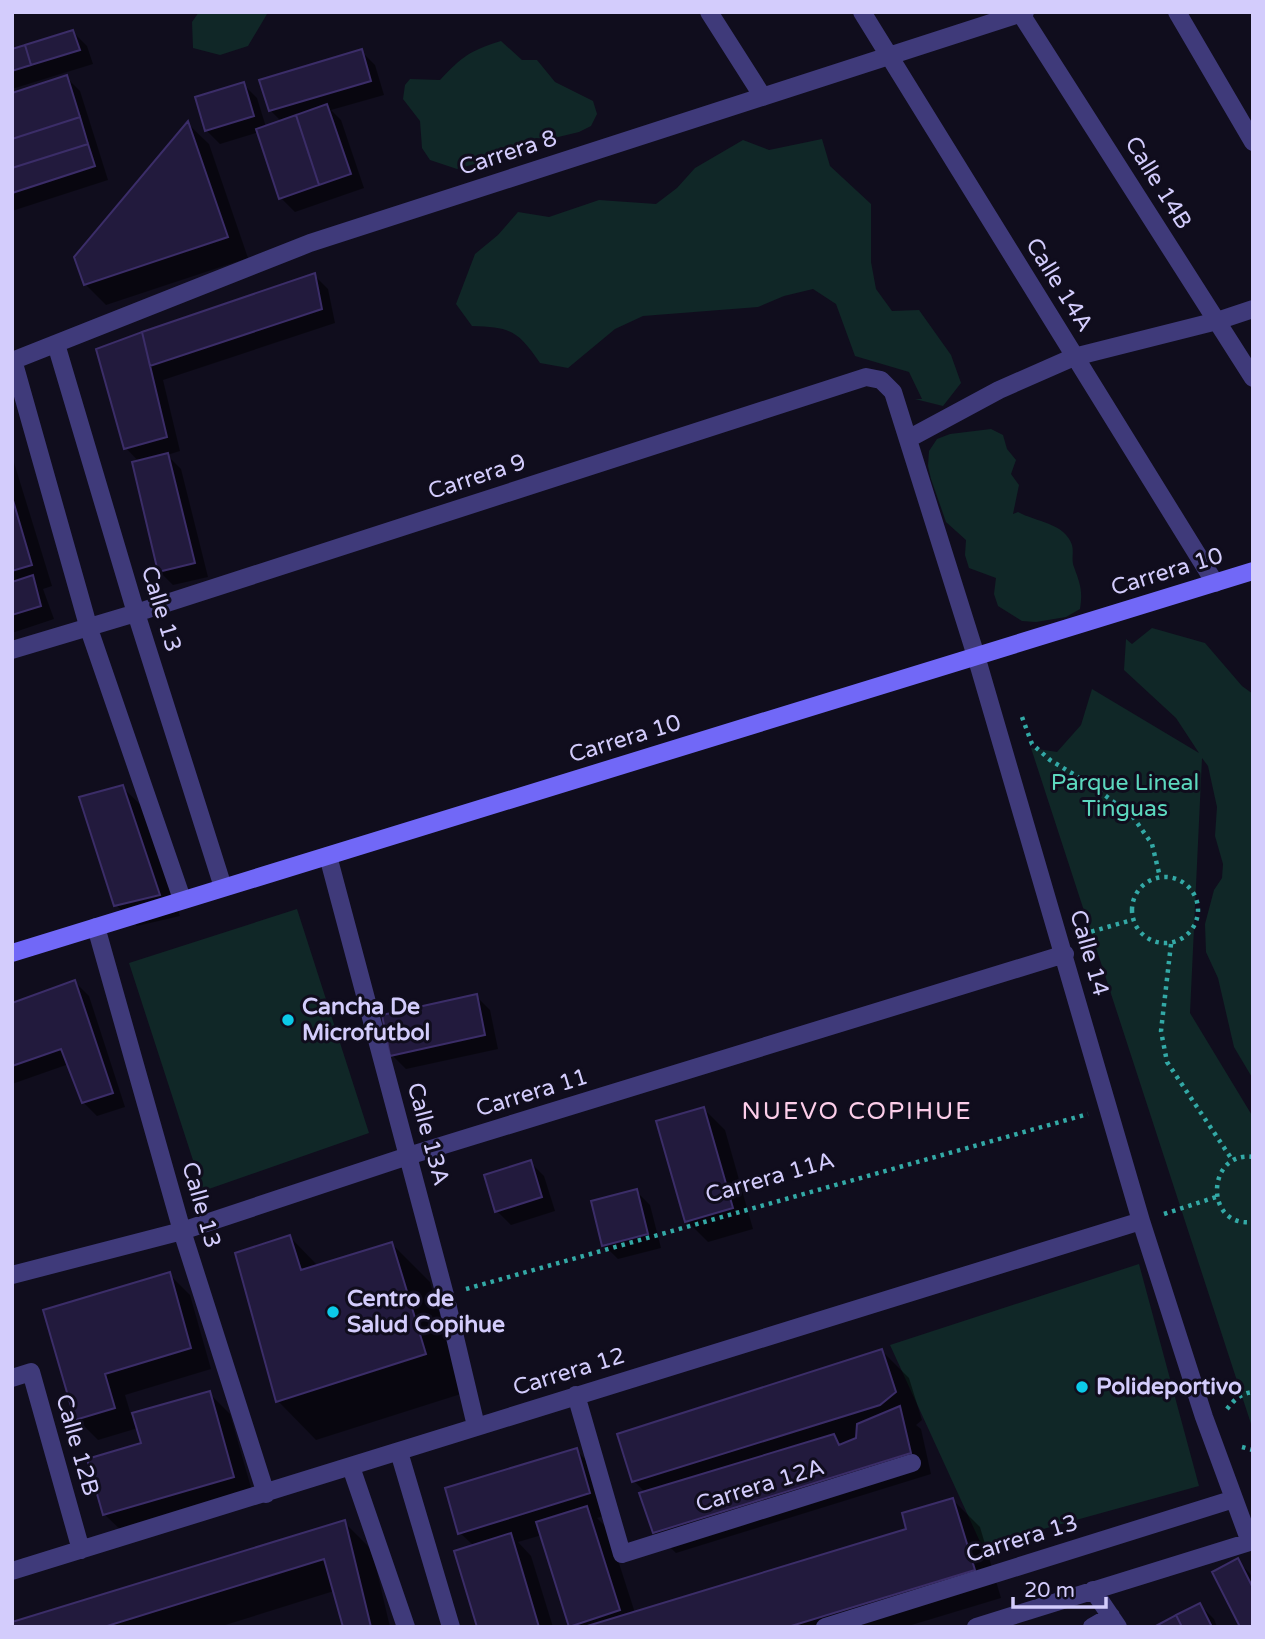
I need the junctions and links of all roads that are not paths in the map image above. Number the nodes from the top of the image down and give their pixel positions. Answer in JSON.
{"nodes":[{"id":1,"x":709,"y":12,"type":"edge"},
{"id":2,"x":862,"y":12,"type":"edge"},
{"id":3,"x":1177,"y":12,"type":"edge"},
{"id":4,"x":1023,"y":13,"type":"edge"},
{"id":5,"x":889,"y":56,"type":"junction"},
{"id":6,"x":763,"y":97,"type":"junction"},
{"id":7,"x":1253,"y":142,"type":"edge"},
{"id":8,"x":1253,"y":309,"type":"edge"},
{"id":9,"x":1217,"y":321,"type":"junction"},
{"id":10,"x":56,"y":344,"type":"junction"},
{"id":11,"x":1074,"y":357,"type":"junction"},
{"id":12,"x":12,"y":361,"type":"edge"},
{"id":13,"x":1253,"y":378,"type":"edge"},
{"id":14,"x":881,"y":380,"type":"joint"},
{"id":15,"x":908,"y":439,"type":"junction"},
{"id":16,"x":1253,"y":571,"type":"edge"},
{"id":17,"x":1215,"y":583,"type":"junction"},
{"id":18,"x":136,"y":613,"type":"junction"},
{"id":19,"x":89,"y":629,"type":"junction"},
{"id":20,"x":12,"y":650,"type":"edge"},
{"id":21,"x":976,"y":656,"type":"junction"},
{"id":22,"x":328,"y":856,"type":"junction"},
{"id":23,"x":223,"y":887,"type":"junction"},
{"id":24,"x":182,"y":899,"type":"junction"},
{"id":25,"x":96,"y":927,"type":"junction"},
{"id":26,"x":12,"y":953,"type":"edge"},
{"id":27,"x":1065,"y":954,"type":"junction"},
{"id":28,"x":408,"y":1156,"type":"junction"},
{"id":29,"x":1141,"y":1221,"type":"junction"},
{"id":30,"x":182,"y":1231,"type":"junction"},
{"id":31,"x":12,"y":1275,"type":"edge"},
{"id":32,"x":12,"y":1378,"type":"edge"},
{"id":33,"x":576,"y":1395,"type":"junction"},
{"id":34,"x":476,"y":1426,"type":"junction"},
{"id":35,"x":399,"y":1452,"type":"junction"},
{"id":36,"x":912,"y":1463,"type":"dead end"},
{"id":37,"x":351,"y":1467,"type":"junction"},
{"id":38,"x":266,"y":1494,"type":"junction"},
{"id":39,"x":1234,"y":1499,"type":"junction"},
{"id":40,"x":1251,"y":1541,"type":"edge"},
{"id":41,"x":81,"y":1550,"type":"junction"},
{"id":42,"x":12,"y":1571,"type":"edge"},
{"id":43,"x":1093,"y":1590,"type":"junction"},
{"id":44,"x":1114,"y":1621,"type":"edge"},
{"id":45,"x":406,"y":1627,"type":"edge"},
{"id":46,"x":451,"y":1627,"type":"edge"},
{"id":47,"x":825,"y":1627,"type":"edge"},
{"id":48,"x":976,"y":1627,"type":"edge"},
{"id":49,"x":1092,"y":1627,"type":"edge"}],
"edges":[{"from":1,"to":6,"type":"street"},
{"from":2,"to":5,"type":"street","name":"Calle 14A"},
{"from":3,"to":7,"type":"street"},
{"from":4,"to":5,"type":"street","name":"Carrera 8"},
{"from":4,"to":9,"type":"street","name":"Calle 14B"},
{"from":5,"to":6,"type":"street","name":"Carrera 8"},
{"from":5,"to":11,"type":"street","name":"Calle 14A"},
{"from":6,"to":10,"type":"street","name":"Carrera 8"},
{"from":8,"to":9,"type":"street"},
{"from":9,"to":11,"type":"street"},
{"from":9,"to":13,"type":"street","name":"Calle 14B"},
{"from":10,"to":12,"type":"street","name":"Carrera 8"},
{"from":10,"to":18,"type":"street","name":"Calle 13"},
{"from":11,"to":15,"type":"street"},
{"from":11,"to":17,"type":"street","name":"Calle 14A"},
{"from":12,"to":19,"type":"street"},
{"from":14,"to":15,"type":"street","name":"Calle 14"},
{"from":14,"to":18,"type":"street","name":"Carrera 9"},
{"from":15,"to":21,"type":"street","name":"Calle 14"},
{"from":16,"to":17,"type":"street","name":"Carrera 10"},
{"from":17,"to":21,"type":"street","name":"Carrera 10"},
{"from":18,"to":19,"type":"street","name":"Carrera 9"},
{"from":18,"to":23,"type":"street","name":"Calle 13"},
{"from":19,"to":20,"type":"street"},
{"from":19,"to":24,"type":"street"},
{"from":21,"to":22,"type":"street","name":"Carrera 10"},
{"from":21,"to":27,"type":"street","name":"Calle 14"},
{"from":22,"to":23,"type":"street","name":"Carrera 10"},
{"from":22,"to":28,"type":"street","name":"Calle 13A"},
{"from":23,"to":24,"type":"street","name":"Carrera 10"},
{"from":24,"to":25,"type":"street","name":"Carrera 10"},
{"from":25,"to":26,"type":"street","name":"Carrera 10"},
{"from":25,"to":30,"type":"street","name":"Calle 13"},
{"from":27,"to":28,"type":"street","name":"Carrera 11"},
{"from":27,"to":29,"type":"street","name":"Calle 14"},
{"from":28,"to":30,"type":"street","name":"Carrera 11"},
{"from":28,"to":34,"type":"street","name":"Calle 13A"},
{"from":29,"to":33,"type":"street","name":"Carrera 12"},
{"from":29,"to":39,"type":"street","name":"Calle 14"},
{"from":30,"to":31,"type":"street","name":"Carrera 11"},
{"from":30,"to":38,"type":"street","name":"Calle 13"},
{"from":32,"to":41,"type":"street","name":"Calle 12B"},
{"from":33,"to":34,"type":"street","name":"Carrera 12"},
{"from":33,"to":36,"type":"street","name":"Carrera 12A"},
{"from":34,"to":35,"type":"street","name":"Carrera 12"},
{"from":35,"to":37,"type":"street","name":"Carrera 12"},
{"from":35,"to":46,"type":"street"},
{"from":37,"to":38,"type":"street","name":"Carrera 12"},
{"from":37,"to":45,"type":"street"},
{"from":38,"to":41,"type":"street","name":"Carrera 12"},
{"from":39,"to":40,"type":"street","name":"Calle 14"},
{"from":39,"to":47,"type":"street","name":"Carrera 13"},
{"from":40,"to":43,"type":"street"},
{"from":41,"to":42,"type":"street","name":"Carrera 12"},
{"from":43,"to":44,"type":"street"},
{"from":43,"to":48,"type":"street"},
{"from":44,"to":49,"type":"street"}]}
